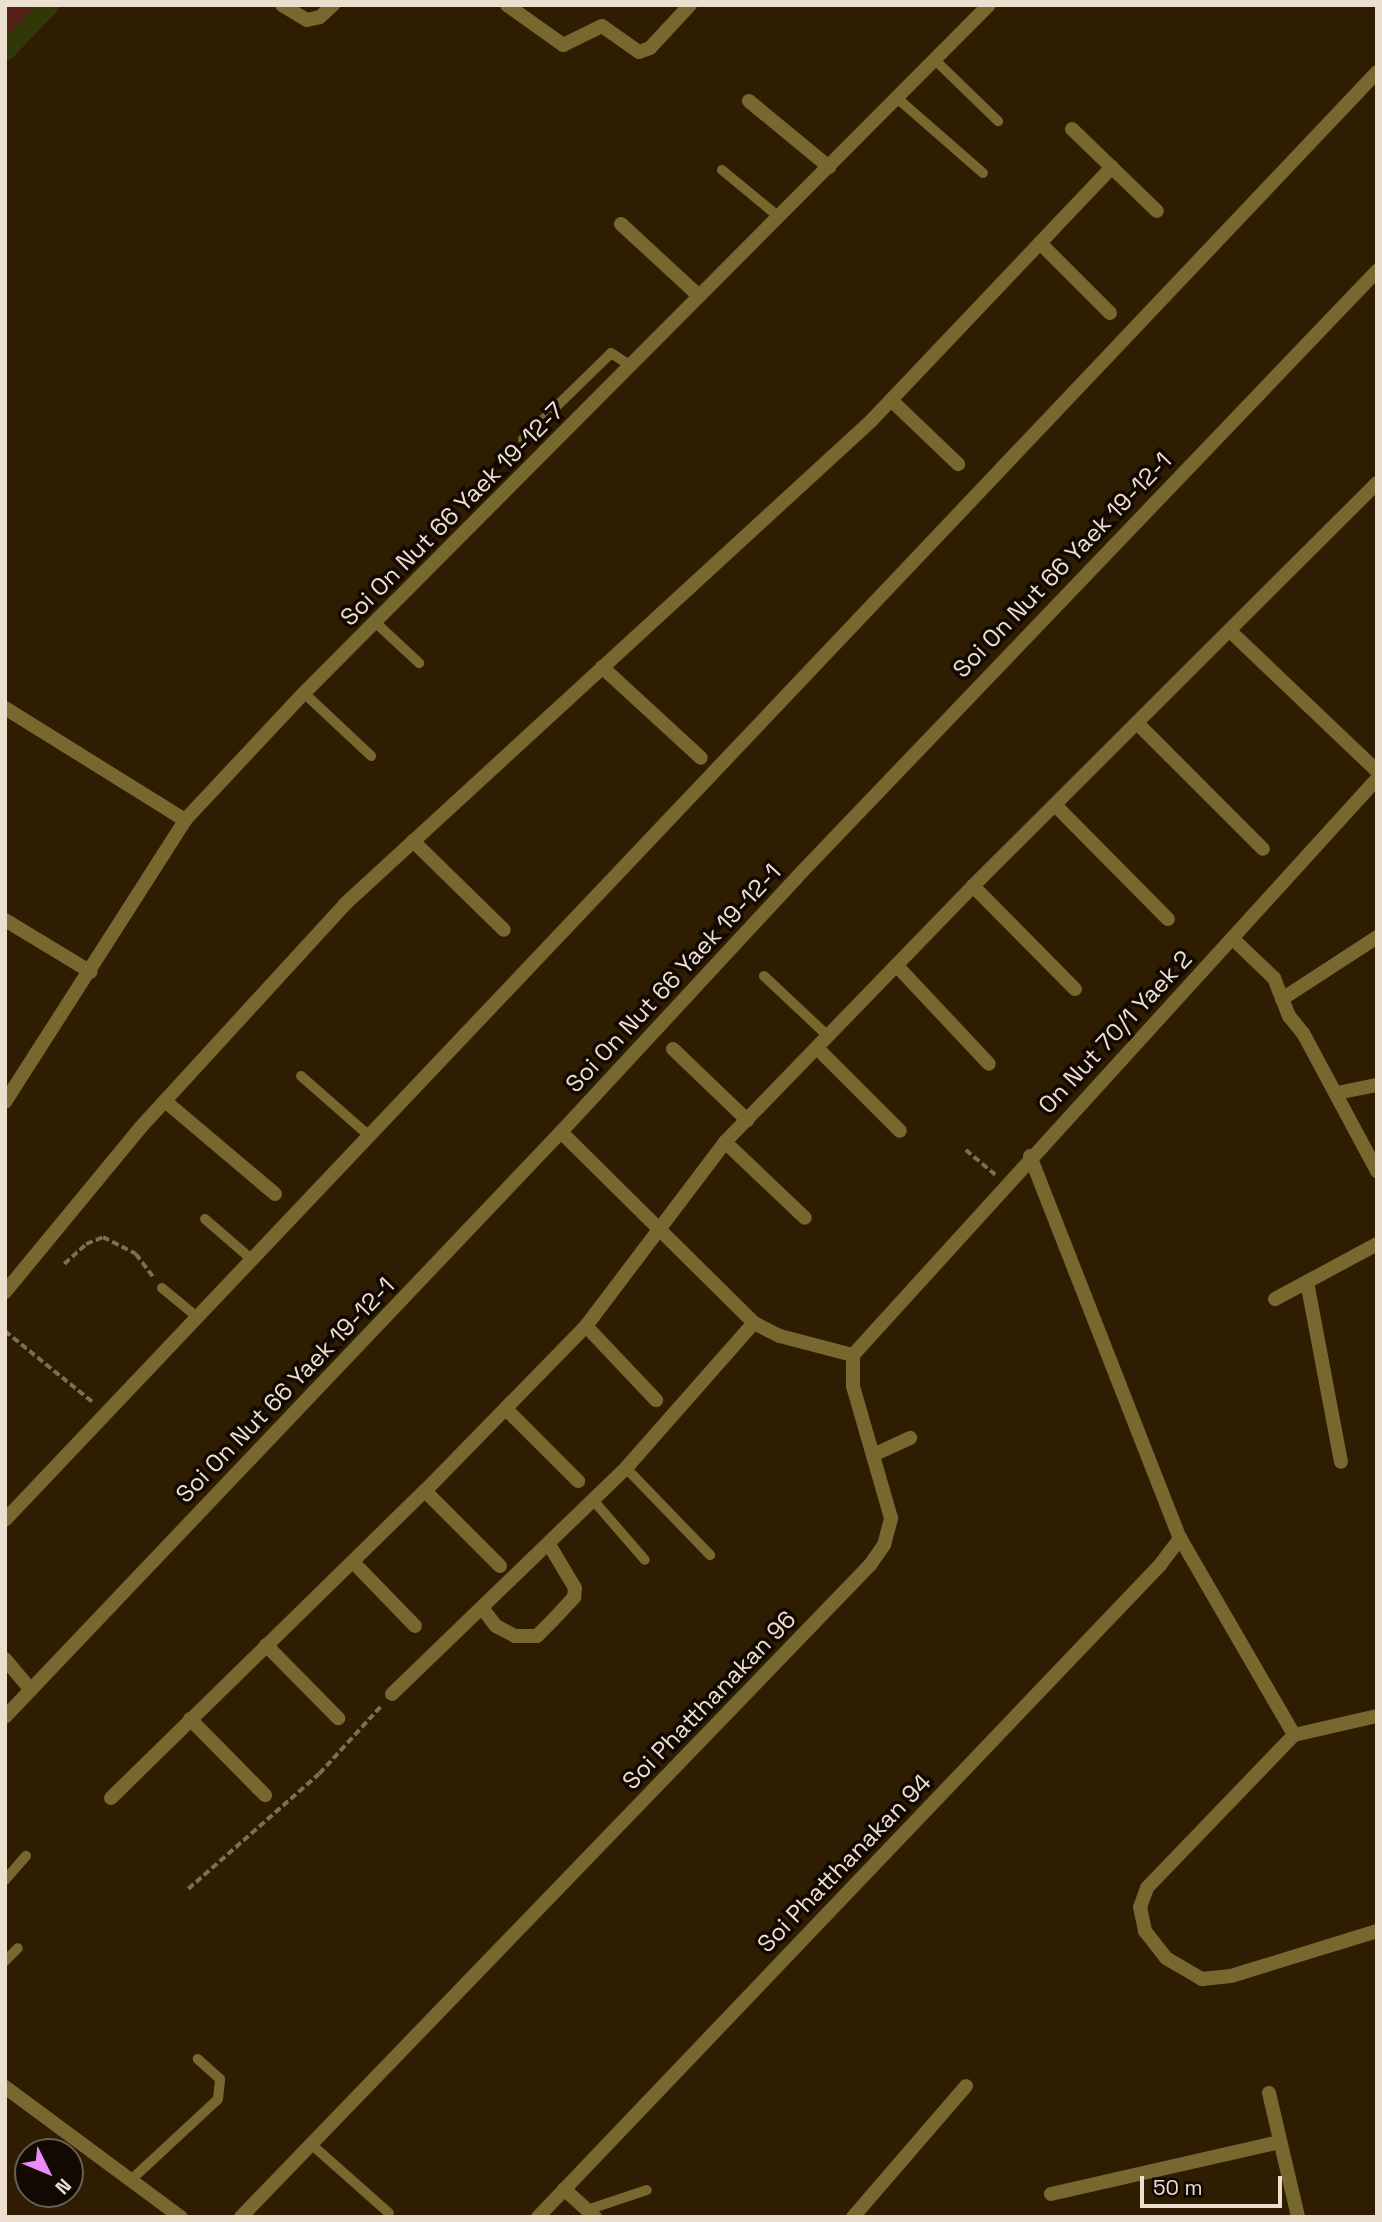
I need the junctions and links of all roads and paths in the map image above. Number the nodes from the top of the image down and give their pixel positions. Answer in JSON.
{"nodes":[{"id":1,"x":282,"y":5,"type":"edge"},
{"id":2,"x":333,"y":5,"type":"edge"},
{"id":3,"x":507,"y":5,"type":"edge"},
{"id":4,"x":690,"y":5,"type":"edge"},
{"id":5,"x":989,"y":5,"type":"edge"},
{"id":6,"x":935,"y":60,"type":"junction"},
{"id":7,"x":1377,"y":72,"type":"edge"},
{"id":8,"x":897,"y":98,"type":"junction"},
{"id":9,"x":749,"y":101,"type":"dead end"},
{"id":10,"x":998,"y":121,"type":"dead end"},
{"id":11,"x":1072,"y":129,"type":"dead end"},
{"id":12,"x":829,"y":167,"type":"junction"},
{"id":13,"x":1112,"y":167,"type":"junction"},
{"id":14,"x":722,"y":170,"type":"dead end"},
{"id":15,"x":983,"y":173,"type":"dead end"},
{"id":16,"x":1157,"y":211,"type":"dead end"},
{"id":17,"x":779,"y":217,"type":"junction"},
{"id":18,"x":621,"y":224,"type":"dead end"},
{"id":19,"x":1040,"y":243,"type":"junction"},
{"id":20,"x":1377,"y":271,"type":"edge"},
{"id":21,"x":699,"y":296,"type":"junction"},
{"id":22,"x":1110,"y":313,"type":"dead end"},
{"id":23,"x":631,"y":366,"type":"junction"},
{"id":24,"x":891,"y":400,"type":"junction"},
{"id":25,"x":523,"y":439,"type":"dead end"},
{"id":26,"x":958,"y":464,"type":"dead end"},
{"id":27,"x":1377,"y":483,"type":"edge"},
{"id":28,"x":376,"y":623,"type":"junction"},
{"id":29,"x":1230,"y":631,"type":"junction"},
{"id":30,"x":419,"y":663,"type":"dead end"},
{"id":31,"x":602,"y":667,"type":"junction"},
{"id":32,"x":304,"y":693,"type":"junction"},
{"id":33,"x":5,"y":708,"type":"edge"},
{"id":34,"x":1137,"y":723,"type":"junction"},
{"id":35,"x":371,"y":757,"type":"dead end"},
{"id":36,"x":701,"y":758,"type":"dead end"},
{"id":37,"x":1377,"y":771,"type":"edge"},
{"id":38,"x":1377,"y":779,"type":"edge"},
{"id":39,"x":1056,"y":806,"type":"junction"},
{"id":40,"x":185,"y":820,"type":"junction"},
{"id":41,"x":412,"y":841,"type":"junction"},
{"id":42,"x":1263,"y":849,"type":"dead end"},
{"id":43,"x":973,"y":886,"type":"junction"},
{"id":44,"x":1168,"y":919,"type":"dead end"},
{"id":45,"x":5,"y":920,"type":"edge"},
{"id":46,"x":504,"y":930,"type":"dead end"},
{"id":47,"x":1377,"y":937,"type":"edge"},
{"id":48,"x":1233,"y":939,"type":"junction"},
{"id":49,"x":897,"y":966,"type":"junction"},
{"id":50,"x":91,"y":972,"type":"junction"},
{"id":51,"x":764,"y":976,"type":"dead end"},
{"id":52,"x":1074,"y":989,"type":"dead end"},
{"id":53,"x":1282,"y":999,"type":"junction"},
{"id":54,"x":828,"y":1036,"type":"junction"},
{"id":55,"x":817,"y":1048,"type":"junction"},
{"id":56,"x":673,"y":1049,"type":"dead end"},
{"id":57,"x":989,"y":1064,"type":"dead end"},
{"id":58,"x":301,"y":1076,"type":"dead end"},
{"id":59,"x":1377,"y":1084,"type":"edge"},
{"id":60,"x":1337,"y":1093,"type":"junction"},
{"id":61,"x":165,"y":1101,"type":"junction"},
{"id":62,"x":5,"y":1102,"type":"edge"},
{"id":63,"x":747,"y":1120,"type":"junction"},
{"id":64,"x":900,"y":1131,"type":"dead end"},
{"id":65,"x":561,"y":1132,"type":"junction"},
{"id":66,"x":367,"y":1134,"type":"junction"},
{"id":67,"x":725,"y":1142,"type":"junction"},
{"id":68,"x":967,"y":1150,"type":"dead end"},
{"id":69,"x":1030,"y":1156,"type":"junction"},
{"id":70,"x":1377,"y":1171,"type":"edge"},
{"id":71,"x":1005,"y":1183,"type":"junction"},
{"id":72,"x":275,"y":1194,"type":"dead end"},
{"id":73,"x":805,"y":1217,"type":"dead end"},
{"id":74,"x":205,"y":1219,"type":"dead end"},
{"id":75,"x":659,"y":1232,"type":"junction"},
{"id":76,"x":1377,"y":1244,"type":"edge"},
{"id":77,"x":250,"y":1258,"type":"junction"},
{"id":78,"x":64,"y":1264,"type":"dead end"},
{"id":79,"x":1307,"y":1282,"type":"junction"},
{"id":80,"x":162,"y":1288,"type":"joint"},
{"id":81,"x":5,"y":1292,"type":"edge"},
{"id":82,"x":1275,"y":1299,"type":"dead end"},
{"id":83,"x":196,"y":1316,"type":"junction"},
{"id":84,"x":754,"y":1323,"type":"junction"},
{"id":85,"x":586,"y":1326,"type":"junction"},
{"id":86,"x":5,"y":1331,"type":"edge"},
{"id":87,"x":853,"y":1355,"type":"junction"},
{"id":88,"x":656,"y":1400,"type":"dead end"},
{"id":89,"x":109,"y":1409,"type":"junction"},
{"id":90,"x":506,"y":1409,"type":"junction"},
{"id":91,"x":910,"y":1438,"type":"dead end"},
{"id":92,"x":873,"y":1455,"type":"junction"},
{"id":93,"x":1341,"y":1462,"type":"dead end"},
{"id":94,"x":626,"y":1468,"type":"junction"},
{"id":95,"x":578,"y":1481,"type":"dead end"},
{"id":96,"x":425,"y":1491,"type":"junction"},
{"id":97,"x":593,"y":1500,"type":"junction"},
{"id":98,"x":5,"y":1520,"type":"edge"},
{"id":99,"x":1180,"y":1538,"type":"junction"},
{"id":100,"x":550,"y":1546,"type":"junction"},
{"id":101,"x":710,"y":1555,"type":"dead end"},
{"id":102,"x":645,"y":1560,"type":"dead end"},
{"id":103,"x":353,"y":1562,"type":"junction"},
{"id":104,"x":500,"y":1566,"type":"dead end"},
{"id":105,"x":483,"y":1609,"type":"junction"},
{"id":106,"x":415,"y":1626,"type":"dead end"},
{"id":107,"x":266,"y":1645,"type":"junction"},
{"id":108,"x":5,"y":1659,"type":"edge"},
{"id":109,"x":31,"y":1690,"type":"junction"},
{"id":110,"x":392,"y":1694,"type":"joint"},
{"id":111,"x":1377,"y":1716,"type":"edge"},
{"id":112,"x":5,"y":1717,"type":"edge"},
{"id":113,"x":338,"y":1718,"type":"dead end"},
{"id":114,"x":190,"y":1719,"type":"junction"},
{"id":115,"x":1294,"y":1735,"type":"junction"},
{"id":116,"x":265,"y":1795,"type":"dead end"},
{"id":117,"x":111,"y":1798,"type":"dead end"},
{"id":118,"x":26,"y":1856,"type":"dead end"},
{"id":119,"x":5,"y":1880,"type":"edge"},
{"id":120,"x":188,"y":1889,"type":"dead end"},
{"id":121,"x":1377,"y":1931,"type":"edge"},
{"id":122,"x":18,"y":1948,"type":"dead end"},
{"id":123,"x":5,"y":1961,"type":"edge"},
{"id":124,"x":198,"y":2059,"type":"dead end"},
{"id":125,"x":966,"y":2086,"type":"dead end"},
{"id":126,"x":5,"y":2087,"type":"edge"},
{"id":127,"x":1269,"y":2093,"type":"dead end"},
{"id":128,"x":1280,"y":2142,"type":"junction"},
{"id":129,"x":311,"y":2144,"type":"junction"},
{"id":130,"x":132,"y":2179,"type":"junction"},
{"id":131,"x":564,"y":2189,"type":"junction"},
{"id":132,"x":647,"y":2190,"type":"dead end"},
{"id":133,"x":1051,"y":2194,"type":"dead end"},
{"id":134,"x":389,"y":2213,"type":"dead end"},
{"id":135,"x":591,"y":2213,"type":"edge"},
{"id":136,"x":181,"y":2217,"type":"edge"},
{"id":137,"x":241,"y":2217,"type":"edge"},
{"id":138,"x":538,"y":2217,"type":"edge"},
{"id":139,"x":853,"y":2217,"type":"edge"},
{"id":140,"x":1298,"y":2217,"type":"edge"}],
"edges":[{"from":1,"to":2,"type":"street"},
{"from":3,"to":4,"type":"street"},
{"from":5,"to":6,"type":"street","name":"Soi On Nut 66 Yaek 19-12-7"},
{"from":6,"to":8,"type":"street","name":"Soi On Nut 66 Yaek 19-12-7"},
{"from":6,"to":10,"type":"lane"},
{"from":7,"to":66,"type":"street"},
{"from":8,"to":12,"type":"street","name":"Soi On Nut 66 Yaek 19-12-7"},
{"from":8,"to":15,"type":"lane"},
{"from":9,"to":12,"type":"street"},
{"from":11,"to":13,"type":"street"},
{"from":12,"to":17,"type":"street","name":"Soi On Nut 66 Yaek 19-12-7"},
{"from":13,"to":16,"type":"street"},
{"from":13,"to":19,"type":"street"},
{"from":14,"to":17,"type":"lane"},
{"from":17,"to":21,"type":"street","name":"Soi On Nut 66 Yaek 19-12-7"},
{"from":18,"to":21,"type":"street"},
{"from":19,"to":22,"type":"street"},
{"from":19,"to":24,"type":"street"},
{"from":20,"to":65,"type":"street","name":"Soi On Nut 66 Yaek 19-12-1"},
{"from":21,"to":23,"type":"street","name":"Soi On Nut 66 Yaek 19-12-7"},
{"from":23,"to":25,"type":"lane"},
{"from":23,"to":28,"type":"street","name":"Soi On Nut 66 Yaek 19-12-7"},
{"from":24,"to":26,"type":"street"},
{"from":24,"to":31,"type":"street"},
{"from":27,"to":29,"type":"street"},
{"from":28,"to":30,"type":"lane"},
{"from":28,"to":32,"type":"street","name":"Soi On Nut 66 Yaek 19-12-7"},
{"from":29,"to":34,"type":"street"},
{"from":29,"to":37,"type":"street"},
{"from":31,"to":36,"type":"street"},
{"from":31,"to":41,"type":"street"},
{"from":32,"to":35,"type":"lane"},
{"from":32,"to":40,"type":"street","name":"Soi On Nut 66 Yaek 19-12-7"},
{"from":33,"to":40,"type":"street"},
{"from":34,"to":39,"type":"street"},
{"from":34,"to":42,"type":"street"},
{"from":38,"to":48,"type":"street","name":"On Nut 70/1 Yaek 2"},
{"from":39,"to":43,"type":"street"},
{"from":39,"to":44,"type":"street"},
{"from":40,"to":50,"type":"street","name":"Soi On Nut 66 Yaek 19-12-7"},
{"from":41,"to":46,"type":"street"},
{"from":41,"to":61,"type":"street"},
{"from":43,"to":49,"type":"street"},
{"from":43,"to":52,"type":"street"},
{"from":45,"to":50,"type":"street"},
{"from":47,"to":53,"type":"street"},
{"from":48,"to":53,"type":"street"},
{"from":48,"to":69,"type":"street","name":"On Nut 70/1 Yaek 2"},
{"from":49,"to":54,"type":"street"},
{"from":49,"to":57,"type":"street"},
{"from":50,"to":62,"type":"street","name":"Soi On Nut 66 Yaek 19-12-7"},
{"from":51,"to":54,"type":"lane"},
{"from":53,"to":60,"type":"street"},
{"from":54,"to":55,"type":"street"},
{"from":55,"to":63,"type":"street"},
{"from":55,"to":64,"type":"street"},
{"from":56,"to":63,"type":"street"},
{"from":58,"to":66,"type":"lane"},
{"from":59,"to":60,"type":"street"},
{"from":60,"to":70,"type":"street"},
{"from":61,"to":72,"type":"street"},
{"from":61,"to":81,"type":"street"},
{"from":63,"to":67,"type":"street"},
{"from":65,"to":75,"type":"street"},
{"from":65,"to":109,"type":"street","name":"Soi On Nut 66 Yaek 19-12-1"},
{"from":66,"to":77,"type":"street"},
{"from":67,"to":73,"type":"street"},
{"from":67,"to":75,"type":"street"},
{"from":68,"to":71,"type":"path"},
{"from":69,"to":71,"type":"street"},
{"from":69,"to":99,"type":"street"},
{"from":71,"to":87,"type":"street"},
{"from":74,"to":77,"type":"lane"},
{"from":75,"to":84,"type":"street"},
{"from":75,"to":85,"type":"street"},
{"from":76,"to":79,"type":"street"},
{"from":77,"to":83,"type":"street"},
{"from":78,"to":80,"type":"path"},
{"from":79,"to":82,"type":"street"},
{"from":79,"to":93,"type":"street"},
{"from":80,"to":83,"type":"lane"},
{"from":83,"to":89,"type":"street"},
{"from":84,"to":87,"type":"street"},
{"from":84,"to":94,"type":"street"},
{"from":85,"to":88,"type":"street"},
{"from":85,"to":90,"type":"street"},
{"from":86,"to":89,"type":"path"},
{"from":87,"to":92,"type":"street","name":"Soi Phatthanakan 96"},
{"from":89,"to":98,"type":"street"},
{"from":90,"to":95,"type":"street"},
{"from":90,"to":96,"type":"street"},
{"from":91,"to":92,"type":"street"},
{"from":92,"to":129,"type":"street","name":"Soi Phatthanakan 96"},
{"from":94,"to":97,"type":"street"},
{"from":94,"to":101,"type":"lane"},
{"from":96,"to":103,"type":"street"},
{"from":96,"to":104,"type":"street"},
{"from":97,"to":100,"type":"street"},
{"from":97,"to":102,"type":"lane"},
{"from":99,"to":115,"type":"street"},
{"from":99,"to":131,"type":"street","name":"Soi Phatthanakan 94"},
{"from":100,"to":105,"type":"street"},
{"from":100,"to":105,"type":"street"},
{"from":103,"to":106,"type":"street"},
{"from":103,"to":107,"type":"street"},
{"from":105,"to":110,"type":"street"},
{"from":107,"to":113,"type":"street"},
{"from":107,"to":114,"type":"street"},
{"from":108,"to":109,"type":"street"},
{"from":109,"to":112,"type":"street","name":"Soi On Nut 66 Yaek 19-12-1"},
{"from":110,"to":120,"type":"path"},
{"from":111,"to":115,"type":"street"},
{"from":114,"to":116,"type":"street"},
{"from":114,"to":117,"type":"street"},
{"from":115,"to":121,"type":"street"},
{"from":118,"to":119,"type":"lane"},
{"from":122,"to":123,"type":"lane"},
{"from":124,"to":130,"type":"lane"},
{"from":125,"to":139,"type":"street"},
{"from":126,"to":130,"type":"street"},
{"from":127,"to":128,"type":"street"},
{"from":128,"to":133,"type":"street"},
{"from":128,"to":140,"type":"street"},
{"from":129,"to":134,"type":"lane"},
{"from":129,"to":137,"type":"street","name":"Soi Phatthanakan 96"},
{"from":130,"to":136,"type":"street"},
{"from":131,"to":135,"type":"street"},
{"from":131,"to":138,"type":"street","name":"Soi Phatthanakan 94"},
{"from":132,"to":135,"type":"lane"}]}
